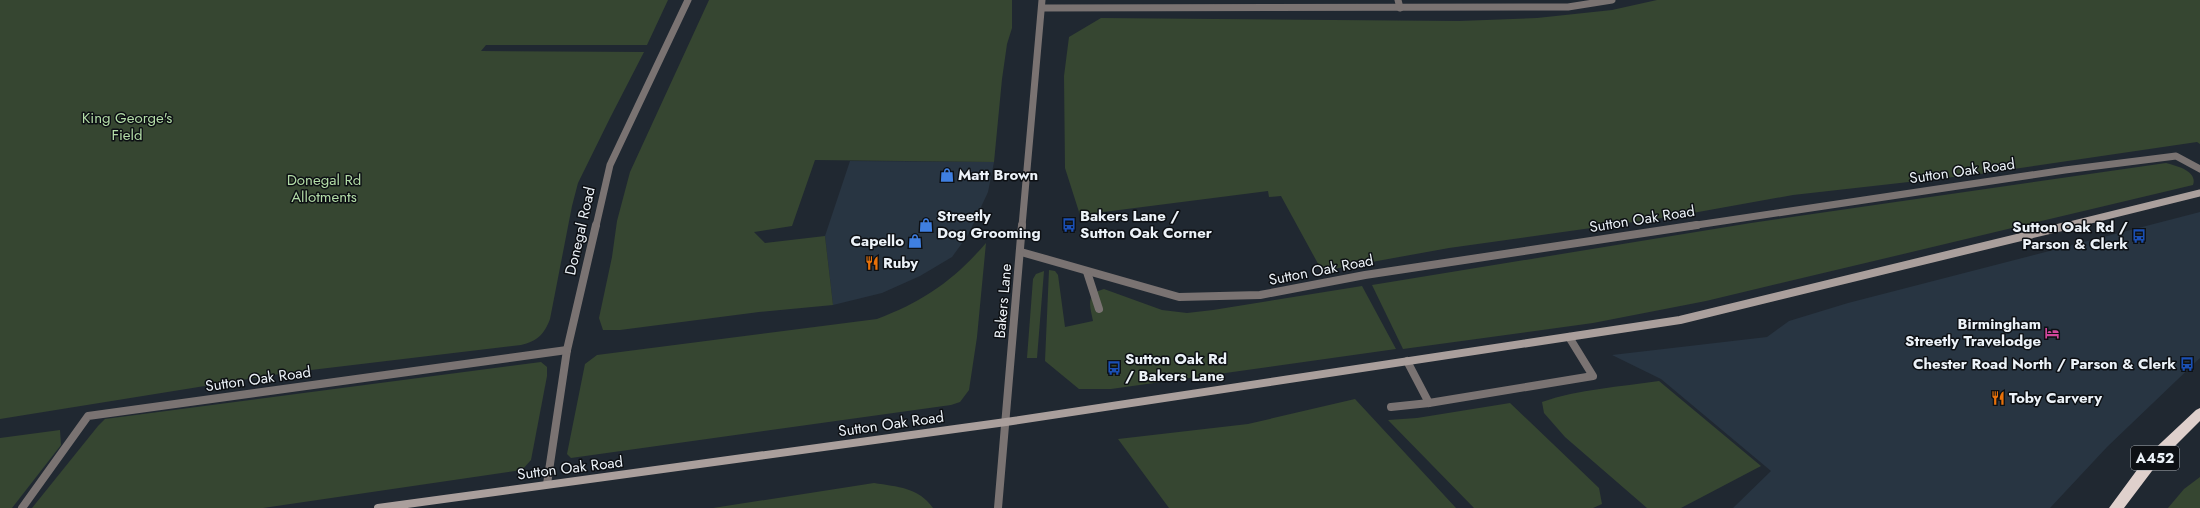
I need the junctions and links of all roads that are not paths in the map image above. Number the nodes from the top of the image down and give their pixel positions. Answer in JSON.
{"nodes":[{"id":1,"x":688,"y":0,"type":"edge"},
{"id":2,"x":1398,"y":0,"type":"edge"},
{"id":3,"x":1612,"y":0,"type":"edge"},
{"id":4,"x":1042,"y":4,"type":"edge"},
{"id":5,"x":1400,"y":8,"type":"junction"},
{"id":6,"x":2200,"y":169,"type":"edge"},
{"id":7,"x":2200,"y":194,"type":"edge"},
{"id":8,"x":1021,"y":252,"type":"junction"},
{"id":9,"x":1087,"y":272,"type":"junction"},
{"id":10,"x":1099,"y":309,"type":"dead end"},
{"id":11,"x":1569,"y":337,"type":"junction"},
{"id":12,"x":567,"y":350,"type":"junction"},
{"id":13,"x":1407,"y":361,"type":"junction"},
{"id":14,"x":1429,"y":403,"type":"junction"},
{"id":15,"x":1391,"y":407,"type":"dead end"},
{"id":16,"x":2200,"y":412,"type":"edge"},
{"id":17,"x":1006,"y":422,"type":"junction"},
{"id":18,"x":547,"y":484,"type":"junction"},
{"id":19,"x":22,"y":508,"type":"edge"},
{"id":20,"x":378,"y":508,"type":"edge"},
{"id":21,"x":998,"y":508,"type":"edge"},
{"id":22,"x":2116,"y":508,"type":"edge"}],
"edges":[{"from":1,"to":12,"type":"street","name":"Donegal Road"},
{"from":2,"to":5,"type":"street"},
{"from":3,"to":5,"type":"street"},
{"from":4,"to":5,"type":"street"},
{"from":4,"to":8,"type":"street","name":"Bakers Lane"},
{"from":6,"to":9,"type":"street","name":"Sutton Oak Road"},
{"from":7,"to":11,"type":"main road","name":"Sutton Oak Road"},
{"from":8,"to":9,"type":"street","name":"Sutton Oak Road"},
{"from":8,"to":17,"type":"street","name":"Bakers Lane"},
{"from":9,"to":10,"type":"street"},
{"from":11,"to":13,"type":"main road","name":"Sutton Oak Road"},
{"from":11,"to":14,"type":"street"},
{"from":12,"to":18,"type":"street","name":"Donegal Road"},
{"from":12,"to":19,"type":"street","name":"Sutton Oak Road"},
{"from":13,"to":14,"type":"street"},
{"from":13,"to":17,"type":"main road","name":"Sutton Oak Road"},
{"from":14,"to":15,"type":"street"},
{"from":16,"to":22,"type":"highway","number":"A452"},
{"from":17,"to":18,"type":"main road","name":"Sutton Oak Road"},
{"from":17,"to":21,"type":"street","name":"Bakers Lane"},
{"from":18,"to":20,"type":"main road","name":"Sutton Oak Road"}]}
